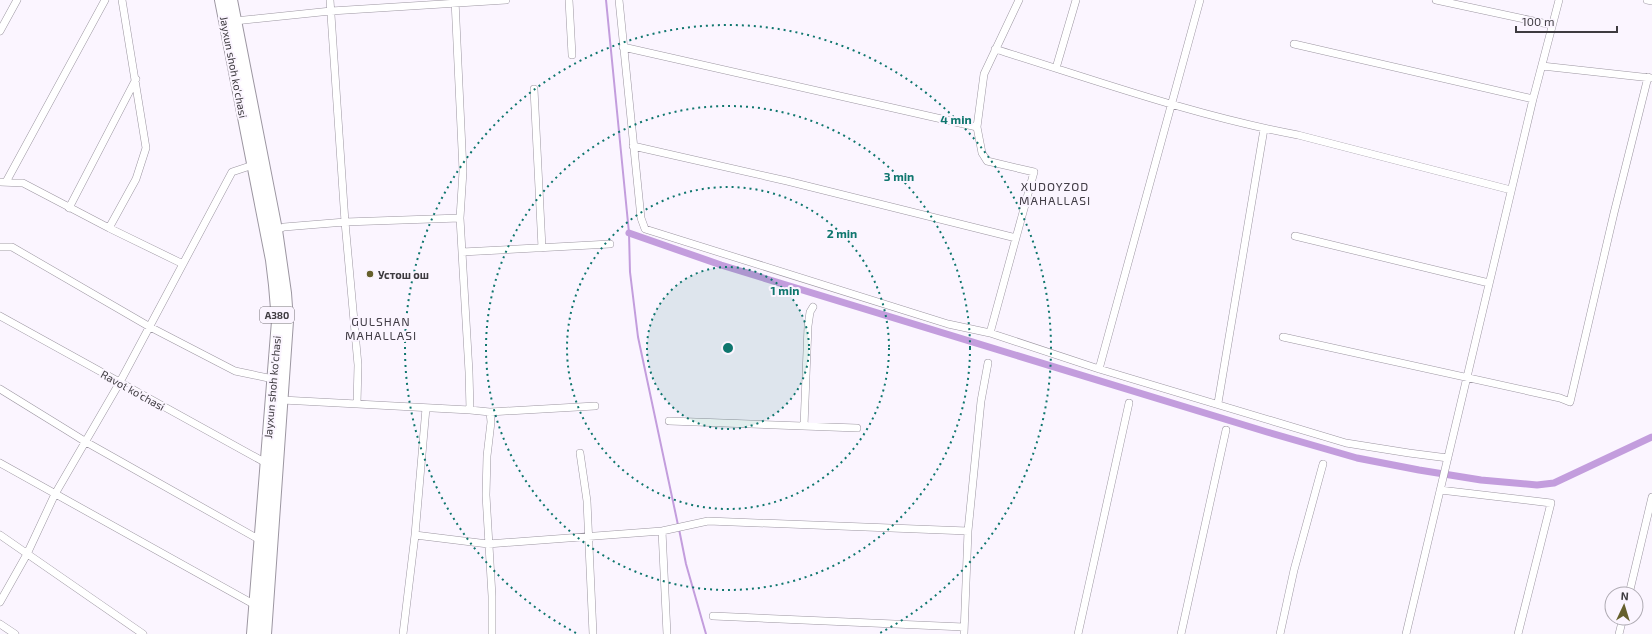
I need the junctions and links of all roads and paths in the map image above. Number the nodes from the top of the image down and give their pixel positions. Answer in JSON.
{"nodes":[{"id":1,"x":17,"y":0,"type":"edge"},
{"id":2,"x":105,"y":0,"type":"edge"},
{"id":3,"x":122,"y":0,"type":"edge"},
{"id":4,"x":221,"y":0,"type":"edge"},
{"id":5,"x":231,"y":0,"type":"edge"},
{"id":6,"x":330,"y":0,"type":"edge"},
{"id":7,"x":506,"y":0,"type":"edge"},
{"id":8,"x":569,"y":0,"type":"edge"},
{"id":9,"x":619,"y":0,"type":"edge"},
{"id":10,"x":1019,"y":0,"type":"edge"},
{"id":11,"x":1076,"y":0,"type":"edge"},
{"id":12,"x":1200,"y":0,"type":"edge"},
{"id":13,"x":1436,"y":0,"type":"edge"},
{"id":14,"x":1559,"y":0,"type":"edge"},
{"id":15,"x":1647,"y":0,"type":"edge"},
{"id":16,"x":1652,"y":0,"type":"edge"},
{"id":17,"x":455,"y":2,"type":"edge"},
{"id":18,"x":331,"y":12,"type":"junction"},
{"id":19,"x":235,"y":21,"type":"junction"},
{"id":20,"x":1552,"y":25,"type":"junction"},
{"id":21,"x":0,"y":31,"type":"edge"},
{"id":22,"x":1294,"y":44,"type":"dead end"},
{"id":23,"x":623,"y":47,"type":"junction"},
{"id":24,"x":995,"y":49,"type":"junction"},
{"id":25,"x":572,"y":55,"type":"dead end"},
{"id":26,"x":1542,"y":66,"type":"junction"},
{"id":27,"x":1056,"y":68,"type":"junction"},
{"id":28,"x":1650,"y":78,"type":"edge"},
{"id":29,"x":136,"y":79,"type":"junction"},
{"id":30,"x":534,"y":89,"type":"dead end"},
{"id":31,"x":1533,"y":99,"type":"junction"},
{"id":32,"x":1172,"y":104,"type":"junction"},
{"id":33,"x":977,"y":127,"type":"junction"},
{"id":34,"x":1264,"y":129,"type":"junction"},
{"id":35,"x":633,"y":146,"type":"junction"},
{"id":36,"x":253,"y":165,"type":"junction"},
{"id":37,"x":3,"y":182,"type":"edge"},
{"id":38,"x":1511,"y":190,"type":"junction"},
{"id":39,"x":69,"y":208,"type":"junction"},
{"id":40,"x":460,"y":218,"type":"junction"},
{"id":41,"x":345,"y":222,"type":"junction"},
{"id":42,"x":109,"y":228,"type":"junction"},
{"id":43,"x":276,"y":230,"type":"junction"},
{"id":44,"x":1295,"y":236,"type":"dead end"},
{"id":45,"x":1016,"y":238,"type":"junction"},
{"id":46,"x":610,"y":244,"type":"dead end"},
{"id":47,"x":0,"y":247,"type":"edge"},
{"id":48,"x":542,"y":248,"type":"junction"},
{"id":49,"x":462,"y":252,"type":"junction"},
{"id":50,"x":183,"y":264,"type":"junction"},
{"id":51,"x":1489,"y":284,"type":"junction"},
{"id":52,"x":813,"y":307,"type":"dead end"},
{"id":53,"x":0,"y":316,"type":"edge"},
{"id":54,"x":150,"y":327,"type":"junction"},
{"id":55,"x":990,"y":333,"type":"junction"},
{"id":56,"x":1283,"y":337,"type":"dead end"},
{"id":57,"x":988,"y":363,"type":"dead end"},
{"id":58,"x":1099,"y":368,"type":"junction"},
{"id":59,"x":1466,"y":378,"type":"junction"},
{"id":60,"x":273,"y":379,"type":"junction"},
{"id":61,"x":120,"y":382,"type":"junction"},
{"id":62,"x":0,"y":389,"type":"edge"},
{"id":63,"x":282,"y":400,"type":"junction"},
{"id":64,"x":1129,"y":403,"type":"dead end"},
{"id":65,"x":1218,"y":403,"type":"junction"},
{"id":66,"x":357,"y":404,"type":"junction"},
{"id":67,"x":595,"y":406,"type":"dead end"},
{"id":68,"x":426,"y":408,"type":"junction"},
{"id":69,"x":470,"y":410,"type":"junction"},
{"id":70,"x":490,"y":412,"type":"junction"},
{"id":71,"x":669,"y":421,"type":"dead end"},
{"id":72,"x":804,"y":426,"type":"junction"},
{"id":73,"x":857,"y":428,"type":"dead end"},
{"id":74,"x":1226,"y":430,"type":"dead end"},
{"id":75,"x":86,"y":442,"type":"junction"},
{"id":76,"x":580,"y":453,"type":"dead end"},
{"id":77,"x":1448,"y":458,"type":"junction"},
{"id":78,"x":0,"y":463,"type":"edge"},
{"id":79,"x":266,"y":464,"type":"junction"},
{"id":80,"x":1323,"y":464,"type":"dead end"},
{"id":81,"x":1440,"y":490,"type":"junction"},
{"id":82,"x":55,"y":494,"type":"junction"},
{"id":83,"x":1652,"y":497,"type":"edge"},
{"id":84,"x":968,"y":531,"type":"junction"},
{"id":85,"x":662,"y":532,"type":"junction"},
{"id":86,"x":0,"y":535,"type":"edge"},
{"id":87,"x":415,"y":535,"type":"junction"},
{"id":88,"x":589,"y":538,"type":"junction"},
{"id":89,"x":260,"y":540,"type":"junction"},
{"id":90,"x":488,"y":544,"type":"junction"},
{"id":91,"x":26,"y":554,"type":"junction"},
{"id":92,"x":1631,"y":586,"type":"edge"},
{"id":93,"x":0,"y":602,"type":"edge"},
{"id":94,"x":255,"y":605,"type":"junction"},
{"id":95,"x":713,"y":616,"type":"dead end"},
{"id":96,"x":0,"y":624,"type":"edge"},
{"id":97,"x":964,"y":630,"type":"edge"},
{"id":98,"x":15,"y":634,"type":"edge"},
{"id":99,"x":143,"y":634,"type":"edge"},
{"id":100,"x":253,"y":634,"type":"edge"},
{"id":101,"x":265,"y":634,"type":"edge"},
{"id":102,"x":403,"y":634,"type":"edge"},
{"id":103,"x":492,"y":634,"type":"edge"},
{"id":104,"x":593,"y":634,"type":"edge"},
{"id":105,"x":667,"y":634,"type":"edge"},
{"id":106,"x":1078,"y":634,"type":"edge"},
{"id":107,"x":1182,"y":634,"type":"edge"},
{"id":108,"x":1280,"y":634,"type":"edge"},
{"id":109,"x":1406,"y":634,"type":"edge"},
{"id":110,"x":1518,"y":634,"type":"edge"}],
"edges":[{"from":1,"to":21,"type":"street"},
{"from":2,"to":37,"type":"street"},
{"from":3,"to":29,"type":"street"},
{"from":4,"to":36,"type":"highway","name":"Jayxun shoh ko'chasi","number":"A380"},
{"from":5,"to":19,"type":"highway","name":"Jayxun shoh ko'chasi","number":"A380"},
{"from":6,"to":18,"type":"street"},
{"from":7,"to":17,"type":"street"},
{"from":8,"to":25,"type":"street"},
{"from":9,"to":23,"type":"street"},
{"from":10,"to":24,"type":"street"},
{"from":11,"to":27,"type":"street"},
{"from":12,"to":32,"type":"street"},
{"from":13,"to":20,"type":"street"},
{"from":14,"to":20,"type":"street"},
{"from":15,"to":16,"type":"street"},
{"from":17,"to":18,"type":"street"},
{"from":17,"to":40,"type":"street"},
{"from":18,"to":19,"type":"street"},
{"from":18,"to":41,"type":"street"},
{"from":19,"to":43,"type":"highway","name":"Jayxun shoh ko'chasi","number":"A380"},
{"from":20,"to":26,"type":"street"},
{"from":22,"to":31,"type":"street"},
{"from":23,"to":33,"type":"street"},
{"from":23,"to":35,"type":"street"},
{"from":24,"to":27,"type":"street"},
{"from":24,"to":33,"type":"street"},
{"from":26,"to":28,"type":"street"},
{"from":26,"to":31,"type":"street"},
{"from":27,"to":32,"type":"street"},
{"from":28,"to":59,"type":"street"},
{"from":29,"to":39,"type":"street"},
{"from":29,"to":42,"type":"street"},
{"from":30,"to":48,"type":"street"},
{"from":31,"to":38,"type":"street"},
{"from":32,"to":34,"type":"street"},
{"from":32,"to":58,"type":"street"},
{"from":33,"to":45,"type":"street"},
{"from":34,"to":38,"type":"street"},
{"from":34,"to":65,"type":"street"},
{"from":35,"to":45,"type":"street"},
{"from":35,"to":55,"type":"street"},
{"from":36,"to":50,"type":"street"},
{"from":36,"to":60,"type":"highway","name":"Jayxun shoh ko'chasi","number":"A380"},
{"from":37,"to":39,"type":"street"},
{"from":38,"to":51,"type":"street"},
{"from":39,"to":42,"type":"street"},
{"from":40,"to":41,"type":"street"},
{"from":40,"to":49,"type":"street"},
{"from":41,"to":43,"type":"street"},
{"from":41,"to":66,"type":"street"},
{"from":42,"to":50,"type":"street"},
{"from":43,"to":63,"type":"highway","name":"Jayxun shoh ko'chasi","number":"A380"},
{"from":44,"to":51,"type":"street"},
{"from":45,"to":55,"type":"street"},
{"from":46,"to":48,"type":"street"},
{"from":47,"to":54,"type":"street"},
{"from":48,"to":49,"type":"street"},
{"from":49,"to":69,"type":"street"},
{"from":50,"to":54,"type":"street"},
{"from":51,"to":59,"type":"street"},
{"from":52,"to":72,"type":"street"},
{"from":53,"to":61,"type":"street","name":"Ravot ko'chasi"},
{"from":54,"to":60,"type":"street"},
{"from":54,"to":61,"type":"street"},
{"from":55,"to":58,"type":"street"},
{"from":56,"to":59,"type":"street"},
{"from":57,"to":84,"type":"street"},
{"from":58,"to":65,"type":"street"},
{"from":59,"to":77,"type":"street"},
{"from":60,"to":79,"type":"highway","name":"Jayxun shoh ko'chasi","number":"A380"},
{"from":61,"to":75,"type":"street"},
{"from":61,"to":79,"type":"street","name":"Ravot ko'chasi"},
{"from":62,"to":75,"type":"street"},
{"from":63,"to":66,"type":"street"},
{"from":63,"to":101,"type":"highway","name":"Jayxun shoh ko'chasi","number":"A380"},
{"from":64,"to":106,"type":"street"},
{"from":65,"to":77,"type":"street"},
{"from":66,"to":68,"type":"street"},
{"from":67,"to":70,"type":"street"},
{"from":68,"to":69,"type":"street"},
{"from":68,"to":87,"type":"street"},
{"from":69,"to":70,"type":"street"},
{"from":70,"to":90,"type":"street"},
{"from":71,"to":72,"type":"street"},
{"from":72,"to":73,"type":"street"},
{"from":74,"to":107,"type":"street"},
{"from":75,"to":82,"type":"street"},
{"from":75,"to":89,"type":"street"},
{"from":76,"to":88,"type":"street"},
{"from":77,"to":81,"type":"street"},
{"from":78,"to":82,"type":"street"},
{"from":79,"to":89,"type":"highway","name":"Jayxun shoh ko'chasi","number":"A380"},
{"from":80,"to":108,"type":"street"},
{"from":81,"to":109,"type":"street"},
{"from":81,"to":110,"type":"street"},
{"from":82,"to":91,"type":"street"},
{"from":82,"to":94,"type":"street"},
{"from":83,"to":92,"type":"street"},
{"from":84,"to":85,"type":"street"},
{"from":84,"to":97,"type":"street"},
{"from":85,"to":88,"type":"street"},
{"from":85,"to":105,"type":"street"},
{"from":86,"to":91,"type":"street"},
{"from":87,"to":90,"type":"street"},
{"from":87,"to":102,"type":"street"},
{"from":88,"to":90,"type":"street"},
{"from":88,"to":104,"type":"street"},
{"from":89,"to":94,"type":"highway","name":"Jayxun shoh ko'chasi","number":"A380"},
{"from":90,"to":103,"type":"street"},
{"from":91,"to":93,"type":"street"},
{"from":91,"to":99,"type":"street"},
{"from":94,"to":100,"type":"highway","name":"Jayxun shoh ko'chasi","number":"A380"},
{"from":95,"to":97,"type":"street"},
{"from":96,"to":98,"type":"street"}]}
